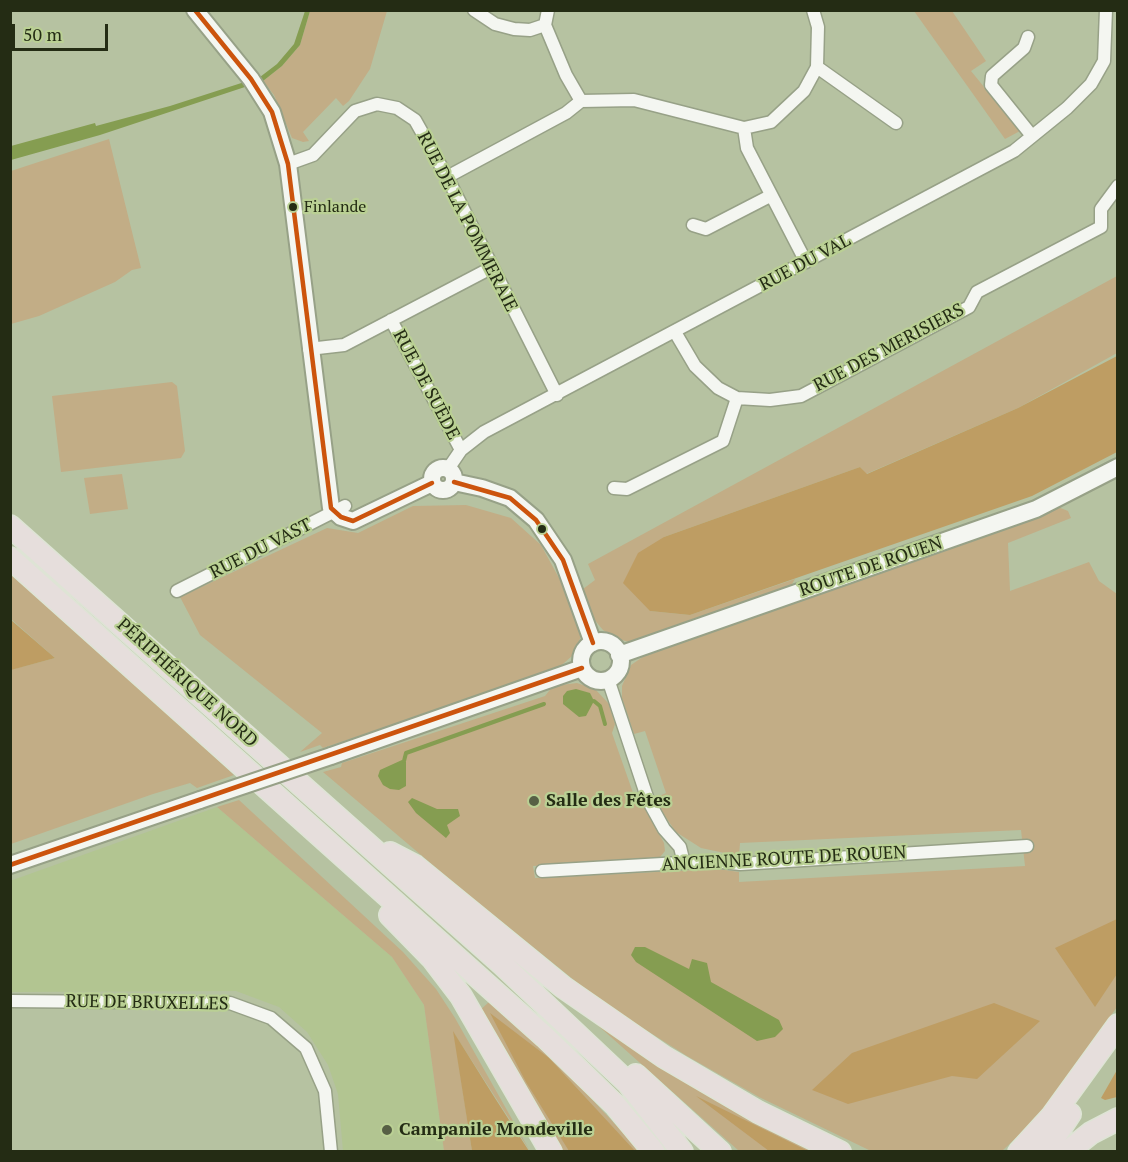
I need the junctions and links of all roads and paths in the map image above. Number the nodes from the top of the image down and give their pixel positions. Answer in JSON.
{"nodes":[{"id":1,"x":195,"y":10,"type":"edge"},
{"id":2,"x":474,"y":10,"type":"edge"},
{"id":3,"x":548,"y":10,"type":"edge"},
{"id":4,"x":813,"y":10,"type":"edge"},
{"id":5,"x":1106,"y":10,"type":"edge"},
{"id":6,"x":545,"y":25,"type":"junction"},
{"id":7,"x":1028,"y":37,"type":"dead end"},
{"id":8,"x":1104,"y":61,"type":"junction"},
{"id":9,"x":1118,"y":61,"type":"edge"},
{"id":10,"x":817,"y":67,"type":"junction"},
{"id":11,"x":581,"y":101,"type":"junction"},
{"id":12,"x":896,"y":123,"type":"dead end"},
{"id":13,"x":744,"y":128,"type":"junction"},
{"id":14,"x":1032,"y":136,"type":"junction"},
{"id":15,"x":288,"y":164,"type":"junction"},
{"id":16,"x":447,"y":177,"type":"junction"},
{"id":17,"x":1118,"y":186,"type":"edge"},
{"id":18,"x":770,"y":196,"type":"junction"},
{"id":19,"x":693,"y":225,"type":"dead end"},
{"id":20,"x":806,"y":262,"type":"junction"},
{"id":21,"x":491,"y":268,"type":"junction"},
{"id":22,"x":391,"y":320,"type":"junction"},
{"id":23,"x":675,"y":332,"type":"junction"},
{"id":24,"x":309,"y":349,"type":"junction"},
{"id":25,"x":557,"y":395,"type":"junction"},
{"id":26,"x":737,"y":398,"type":"junction"},
{"id":27,"x":461,"y":450,"type":"junction"},
{"id":28,"x":1118,"y":467,"type":"edge"},
{"id":29,"x":451,"y":475,"type":"junction"},
{"id":30,"x":614,"y":488,"type":"dead end"},
{"id":31,"x":340,"y":509,"type":"junction"},
{"id":32,"x":10,"y":526,"type":"edge"},
{"id":33,"x":10,"y":558,"type":"edge"},
{"id":34,"x":177,"y":591,"type":"dead end"},
{"id":35,"x":593,"y":642,"type":"junction"},
{"id":36,"x":620,"y":655,"type":"junction"},
{"id":37,"x":582,"y":668,"type":"junction"},
{"id":38,"x":608,"y":679,"type":"junction"},
{"id":39,"x":363,"y":840,"type":"junction"},
{"id":40,"x":1027,"y":846,"type":"dead end"},
{"id":41,"x":347,"y":859,"type":"junction"},
{"id":42,"x":684,"y":863,"type":"junction"},
{"id":43,"x":10,"y":865,"type":"edge"},
{"id":44,"x":542,"y":871,"type":"dead end"},
{"id":45,"x":502,"y":964,"type":"junction"},
{"id":46,"x":10,"y":1001,"type":"edge"},
{"id":47,"x":1118,"y":1024,"type":"edge"},
{"id":48,"x":1118,"y":1040,"type":"edge"},
{"id":49,"x":1118,"y":1119,"type":"edge"},
{"id":50,"x":331,"y":1152,"type":"edge"},
{"id":51,"x":551,"y":1152,"type":"edge"},
{"id":52,"x":654,"y":1152,"type":"edge"},
{"id":53,"x":682,"y":1152,"type":"edge"},
{"id":54,"x":720,"y":1152,"type":"edge"},
{"id":55,"x":840,"y":1152,"type":"edge"},
{"id":56,"x":1019,"y":1152,"type":"edge"},
{"id":57,"x":1045,"y":1152,"type":"edge"},
{"id":58,"x":1067,"y":1152,"type":"edge"}],
"edges":[{"from":1,"to":15,"type":"main road"},
{"from":2,"to":6,"type":"street"},
{"from":3,"to":6,"type":"street"},
{"from":4,"to":10,"type":"street"},
{"from":5,"to":8,"type":"street","name":"RUE DU VAL"},
{"from":6,"to":11,"type":"street"},
{"from":7,"to":14,"type":"street"},
{"from":8,"to":9,"type":"street"},
{"from":8,"to":14,"type":"street","name":"RUE DU VAL"},
{"from":10,"to":12,"type":"street"},
{"from":10,"to":13,"type":"street"},
{"from":11,"to":13,"type":"street"},
{"from":11,"to":16,"type":"street"},
{"from":13,"to":18,"type":"street"},
{"from":14,"to":20,"type":"street","name":"RUE DU VAL"},
{"from":15,"to":16,"type":"street","name":"RUE DE LA POMMERAIE"},
{"from":15,"to":24,"type":"main road"},
{"from":16,"to":21,"type":"street","name":"RUE DE LA POMMERAIE"},
{"from":17,"to":26,"type":"street","name":"RUE DES MERISIERS"},
{"from":18,"to":19,"type":"street"},
{"from":18,"to":20,"type":"street"},
{"from":20,"to":23,"type":"street","name":"RUE DU VAL"},
{"from":21,"to":22,"type":"street"},
{"from":21,"to":25,"type":"street","name":"RUE DE LA POMMERAIE"},
{"from":22,"to":24,"type":"street"},
{"from":22,"to":27,"type":"street","name":"RUE DE SUÈDE"},
{"from":23,"to":25,"type":"street","name":"RUE DU VAL"},
{"from":23,"to":26,"type":"street","name":"RUE DES MERISIERS"},
{"from":24,"to":31,"type":"main road"},
{"from":25,"to":27,"type":"street","name":"RUE DU VAL"},
{"from":26,"to":30,"type":"street"},
{"from":27,"to":29,"type":"street","name":"RUE DU VAL"},
{"from":28,"to":36,"type":"main road","name":"ROUTE DE ROUEN"},
{"from":29,"to":31,"type":"main road"},
{"from":29,"to":35,"type":"main road"},
{"from":31,"to":34,"type":"street","name":"RUE DU VAST"},
{"from":32,"to":39,"type":"highway","name":"PÉRIPHÉRIQUE NORD"},
{"from":33,"to":41,"type":"highway","name":"PÉRIPHÉRIQUE NORD"},
{"from":35,"to":36,"type":"main road"},
{"from":35,"to":37,"type":"main road"},
{"from":36,"to":38,"type":"main road"},
{"from":37,"to":38,"type":"main road"},
{"from":37,"to":43,"type":"main road","bridge":true},
{"from":38,"to":42,"type":"street"},
{"from":39,"to":45,"type":"highway","name":"PÉRIPHÉRIQUE NORD"},
{"from":39,"to":55,"type":"highway"},
{"from":40,"to":42,"type":"street","name":"ANCIENNE ROUTE DE ROUEN"},
{"from":41,"to":51,"type":"highway"},
{"from":41,"to":52,"type":"highway","name":"PÉRIPHÉRIQUE NORD"},
{"from":42,"to":44,"type":"street","name":"ANCIENNE ROUTE DE ROUEN"},
{"from":45,"to":53,"type":"highway"},
{"from":45,"to":54,"type":"highway"},
{"from":46,"to":50,"type":"street","name":"RUE DE BRUXELLES"},
{"from":47,"to":56,"type":"highway"},
{"from":48,"to":57,"type":"highway"},
{"from":49,"to":58,"type":"highway"}]}
